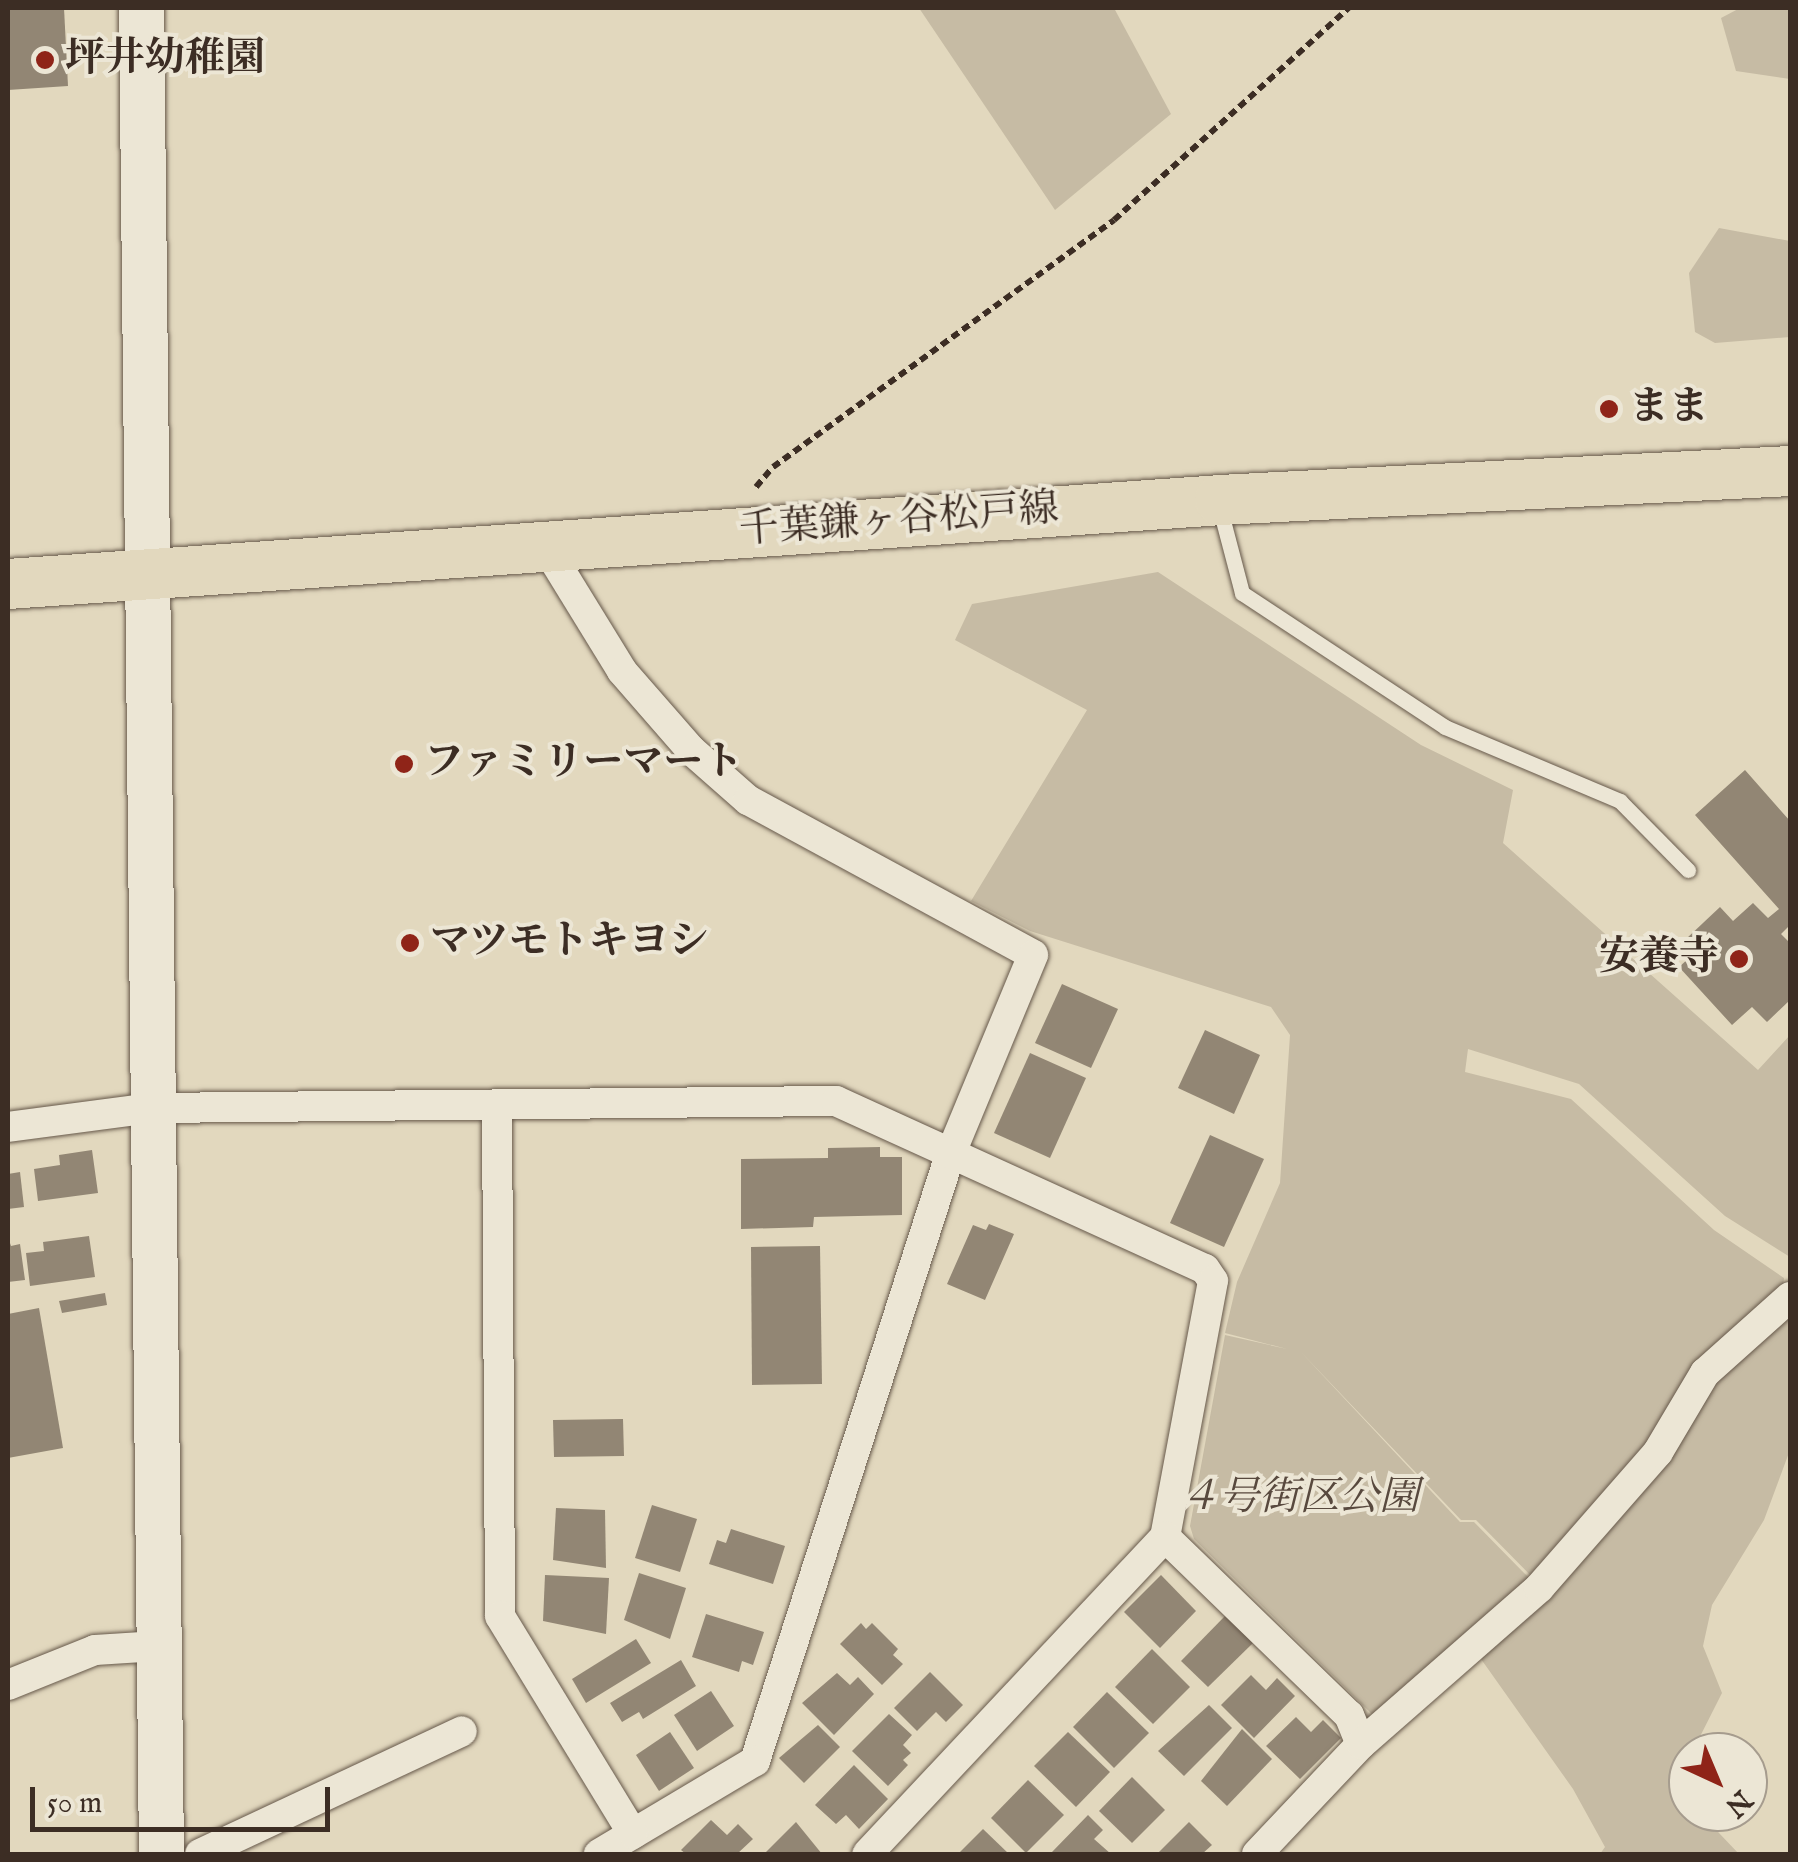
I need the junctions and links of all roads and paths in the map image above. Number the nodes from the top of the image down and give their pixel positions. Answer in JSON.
{"nodes":[{"id":1,"x":141,"y":8,"type":"edge"},
{"id":2,"x":1349,"y":8,"type":"edge"},
{"id":3,"x":1790,"y":471,"type":"edge"},
{"id":4,"x":1220,"y":500,"type":"junction"},
{"id":5,"x":723,"y":532,"type":"junction"},
{"id":6,"x":544,"y":544,"type":"junction"},
{"id":7,"x":148,"y":574,"type":"junction"},
{"id":8,"x":8,"y":584,"type":"edge"},
{"id":9,"x":1688,"y":870,"type":"dead end"},
{"id":10,"x":497,"y":1104,"type":"junction"},
{"id":11,"x":153,"y":1108,"type":"junction"},
{"id":12,"x":8,"y":1127,"type":"edge"},
{"id":13,"x":950,"y":1155,"type":"junction"},
{"id":14,"x":1790,"y":1297,"type":"edge"},
{"id":15,"x":1165,"y":1538,"type":"junction"},
{"id":16,"x":158,"y":1646,"type":"junction"},
{"id":17,"x":8,"y":1685,"type":"edge"},
{"id":18,"x":462,"y":1732,"type":"dead end"},
{"id":19,"x":1361,"y":1744,"type":"junction"},
{"id":20,"x":633,"y":1834,"type":"junction"},
{"id":21,"x":161,"y":1854,"type":"edge"},
{"id":22,"x":200,"y":1854,"type":"edge"},
{"id":23,"x":599,"y":1854,"type":"edge"},
{"id":24,"x":867,"y":1854,"type":"edge"},
{"id":25,"x":1258,"y":1854,"type":"edge"}],
"edges":[{"from":1,"to":7,"type":"street"},
{"from":2,"to":5,"type":"path"},
{"from":3,"to":4,"type":"main road","name":"千葉鎌ヶ谷松戸線"},
{"from":4,"to":5,"type":"main road","name":"千葉鎌ヶ谷松戸線"},
{"from":4,"to":9,"type":"lane"},
{"from":5,"to":6,"type":"main road","name":"千葉鎌ヶ谷松戸線"},
{"from":6,"to":7,"type":"main road","name":"千葉鎌ヶ谷松戸線"},
{"from":6,"to":13,"type":"street"},
{"from":7,"to":8,"type":"main road","name":"千葉鎌ヶ谷松戸線"},
{"from":7,"to":11,"type":"street"},
{"from":10,"to":11,"type":"street"},
{"from":10,"to":13,"type":"street"},
{"from":10,"to":20,"type":"street"},
{"from":11,"to":12,"type":"street"},
{"from":11,"to":16,"type":"street"},
{"from":13,"to":15,"type":"street"},
{"from":13,"to":20,"type":"street"},
{"from":14,"to":19,"type":"street"},
{"from":15,"to":19,"type":"street"},
{"from":15,"to":24,"type":"street"},
{"from":16,"to":17,"type":"street"},
{"from":16,"to":21,"type":"street"},
{"from":18,"to":22,"type":"street"},
{"from":19,"to":25,"type":"street"},
{"from":20,"to":23,"type":"street"}]}
